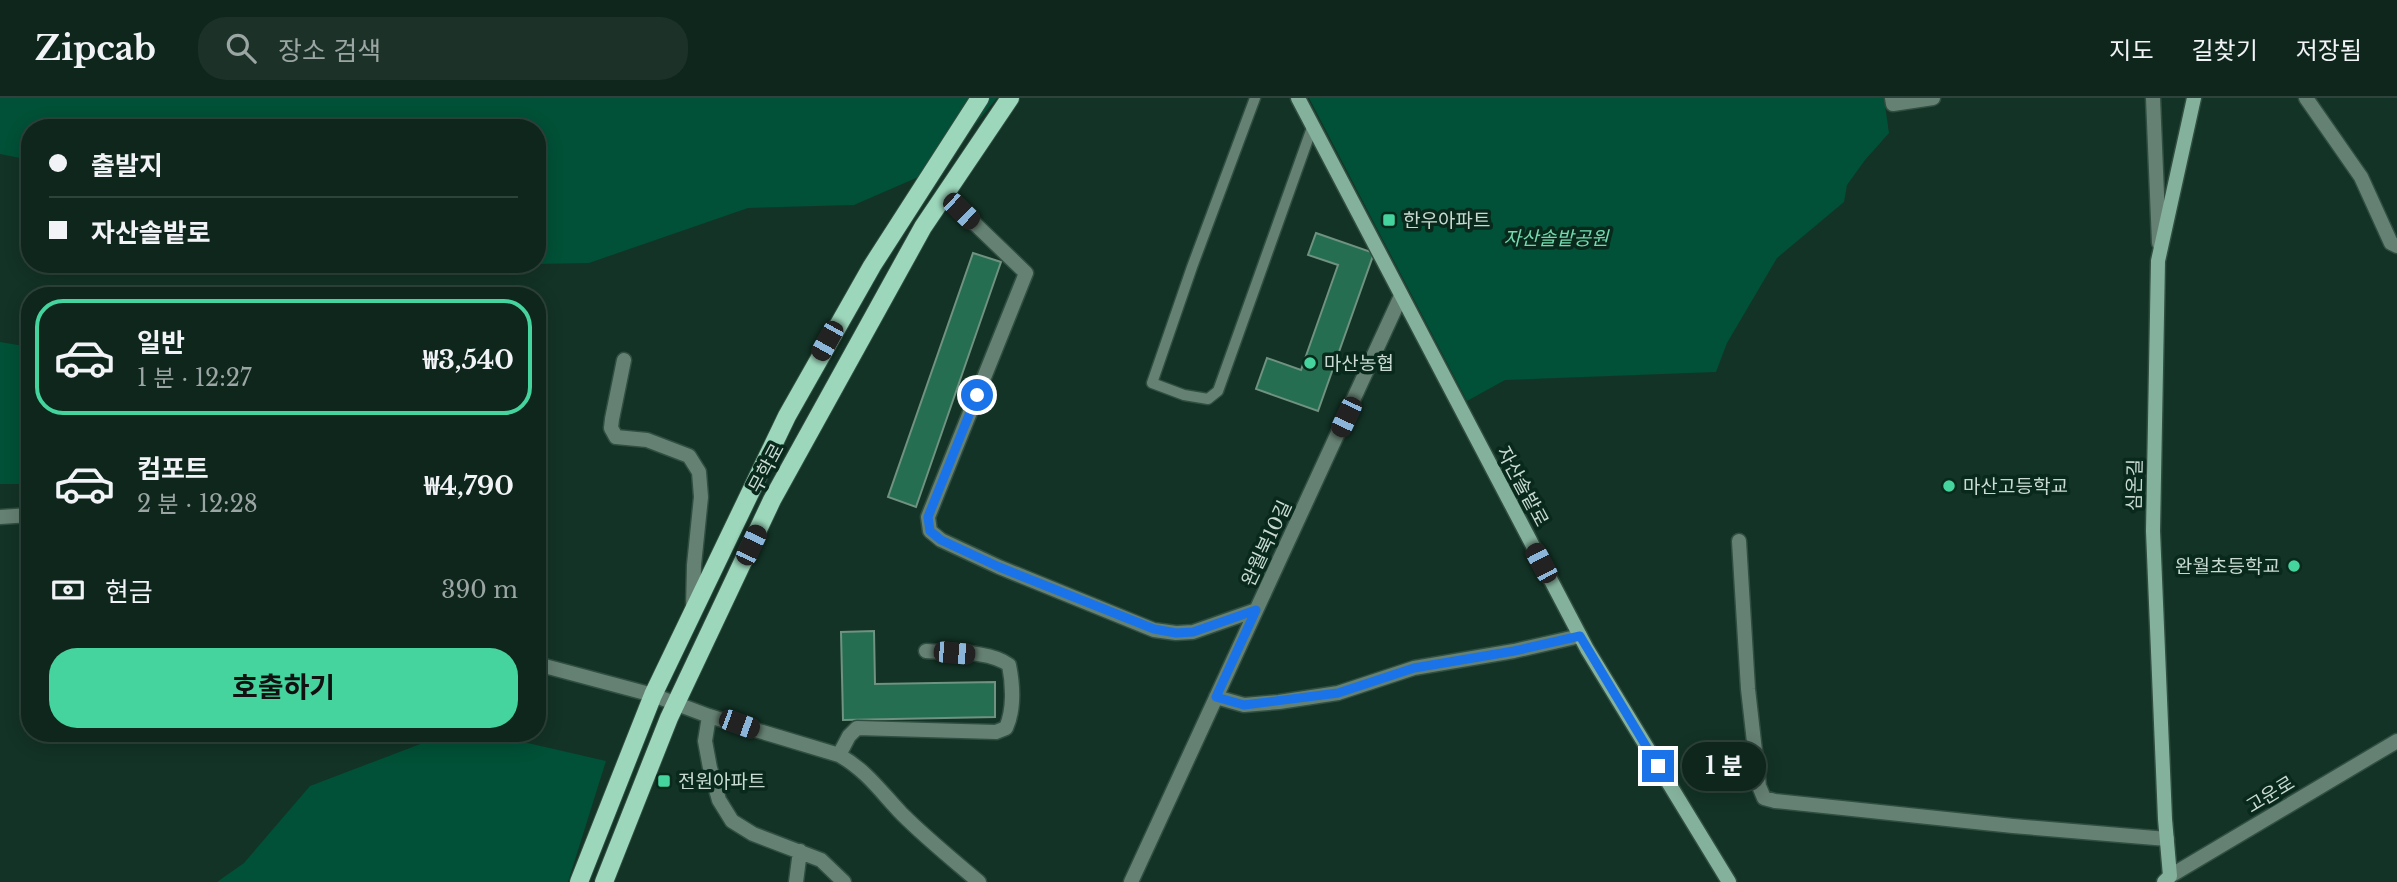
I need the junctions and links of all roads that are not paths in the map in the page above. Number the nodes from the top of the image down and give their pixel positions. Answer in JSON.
{"nodes":[{"id":1,"x":979,"y":98,"type":"edge"},
{"id":2,"x":1010,"y":98,"type":"edge"},
{"id":3,"x":1255,"y":98,"type":"edge"},
{"id":4,"x":1298,"y":98,"type":"edge"},
{"id":5,"x":1933,"y":98,"type":"edge"},
{"id":6,"x":2153,"y":98,"type":"edge"},
{"id":7,"x":2194,"y":98,"type":"edge"},
{"id":8,"x":2306,"y":98,"type":"edge"},
{"id":9,"x":1893,"y":101,"type":"edge"},
{"id":10,"x":1313,"y":125,"type":"junction"},
{"id":11,"x":945,"y":195,"type":"junction"},
{"id":12,"x":2397,"y":246,"type":"edge"},
{"id":13,"x":2160,"y":254,"type":"junction"},
{"id":14,"x":1401,"y":296,"type":"junction"},
{"id":15,"x":624,"y":360,"type":"dead end"},
{"id":16,"x":21,"y":516,"type":"edge"},
{"id":17,"x":0,"y":517,"type":"edge"},
{"id":18,"x":1739,"y":541,"type":"dead end"},
{"id":19,"x":1256,"y":610,"type":"junction"},
{"id":20,"x":693,"y":611,"type":"junction"},
{"id":21,"x":1580,"y":636,"type":"junction"},
{"id":22,"x":926,"y":651,"type":"dead end"},
{"id":23,"x":546,"y":666,"type":"edge"},
{"id":24,"x":653,"y":695,"type":"junction"},
{"id":25,"x":1216,"y":697,"type":"junction"},
{"id":26,"x":675,"y":705,"type":"junction"},
{"id":27,"x":709,"y":716,"type":"junction"},
{"id":28,"x":2397,"y":741,"type":"edge"},
{"id":29,"x":839,"y":755,"type":"junction"},
{"id":30,"x":2167,"y":839,"type":"junction"},
{"id":31,"x":800,"y":851,"type":"junction"},
{"id":32,"x":2167,"y":879,"type":"edge"},
{"id":33,"x":579,"y":882,"type":"edge"},
{"id":34,"x":604,"y":882,"type":"edge"},
{"id":35,"x":796,"y":882,"type":"edge"},
{"id":36,"x":844,"y":882,"type":"edge"},
{"id":37,"x":979,"y":882,"type":"edge"},
{"id":38,"x":1130,"y":882,"type":"edge"},
{"id":39,"x":1729,"y":882,"type":"edge"}],
"edges":[{"from":1,"to":20,"type":"main road","name":"무학로"},
{"from":2,"to":11,"type":"main road","name":"무학로"},
{"from":3,"to":10,"type":"lane"},
{"from":4,"to":10,"type":"main road","name":"자산솔밭로"},
{"from":5,"to":9,"type":"street"},
{"from":6,"to":13,"type":"street"},
{"from":7,"to":13,"type":"main road","name":"심온길"},
{"from":8,"to":12,"type":"street"},
{"from":10,"to":14,"type":"main road","name":"자산솔밭로"},
{"from":11,"to":19,"type":"street"},
{"from":11,"to":26,"type":"main road","name":"무학로"},
{"from":13,"to":30,"type":"main road","name":"심온길"},
{"from":14,"to":19,"type":"street","name":"완월북10길"},
{"from":14,"to":21,"type":"main road","name":"자산솔밭로"},
{"from":15,"to":20,"type":"street"},
{"from":16,"to":17,"type":"street"},
{"from":18,"to":30,"type":"street"},
{"from":19,"to":25,"type":"street","name":"완월북10길"},
{"from":20,"to":24,"type":"main road","name":"무학로"},
{"from":21,"to":25,"type":"street"},
{"from":21,"to":39,"type":"main road","name":"자산솔밭로"},
{"from":22,"to":29,"type":"street"},
{"from":23,"to":24,"type":"street"},
{"from":24,"to":26,"type":"street"},
{"from":24,"to":33,"type":"main road","name":"무학로"},
{"from":25,"to":38,"type":"street","name":"완월북10길"},
{"from":26,"to":27,"type":"street"},
{"from":26,"to":34,"type":"main road","name":"무학로"},
{"from":27,"to":29,"type":"street"},
{"from":27,"to":31,"type":"street"},
{"from":28,"to":32,"type":"street","name":"고운로"},
{"from":29,"to":37,"type":"street"},
{"from":30,"to":32,"type":"main road","name":"심온길"},
{"from":31,"to":35,"type":"street"},
{"from":31,"to":36,"type":"street"}]}
